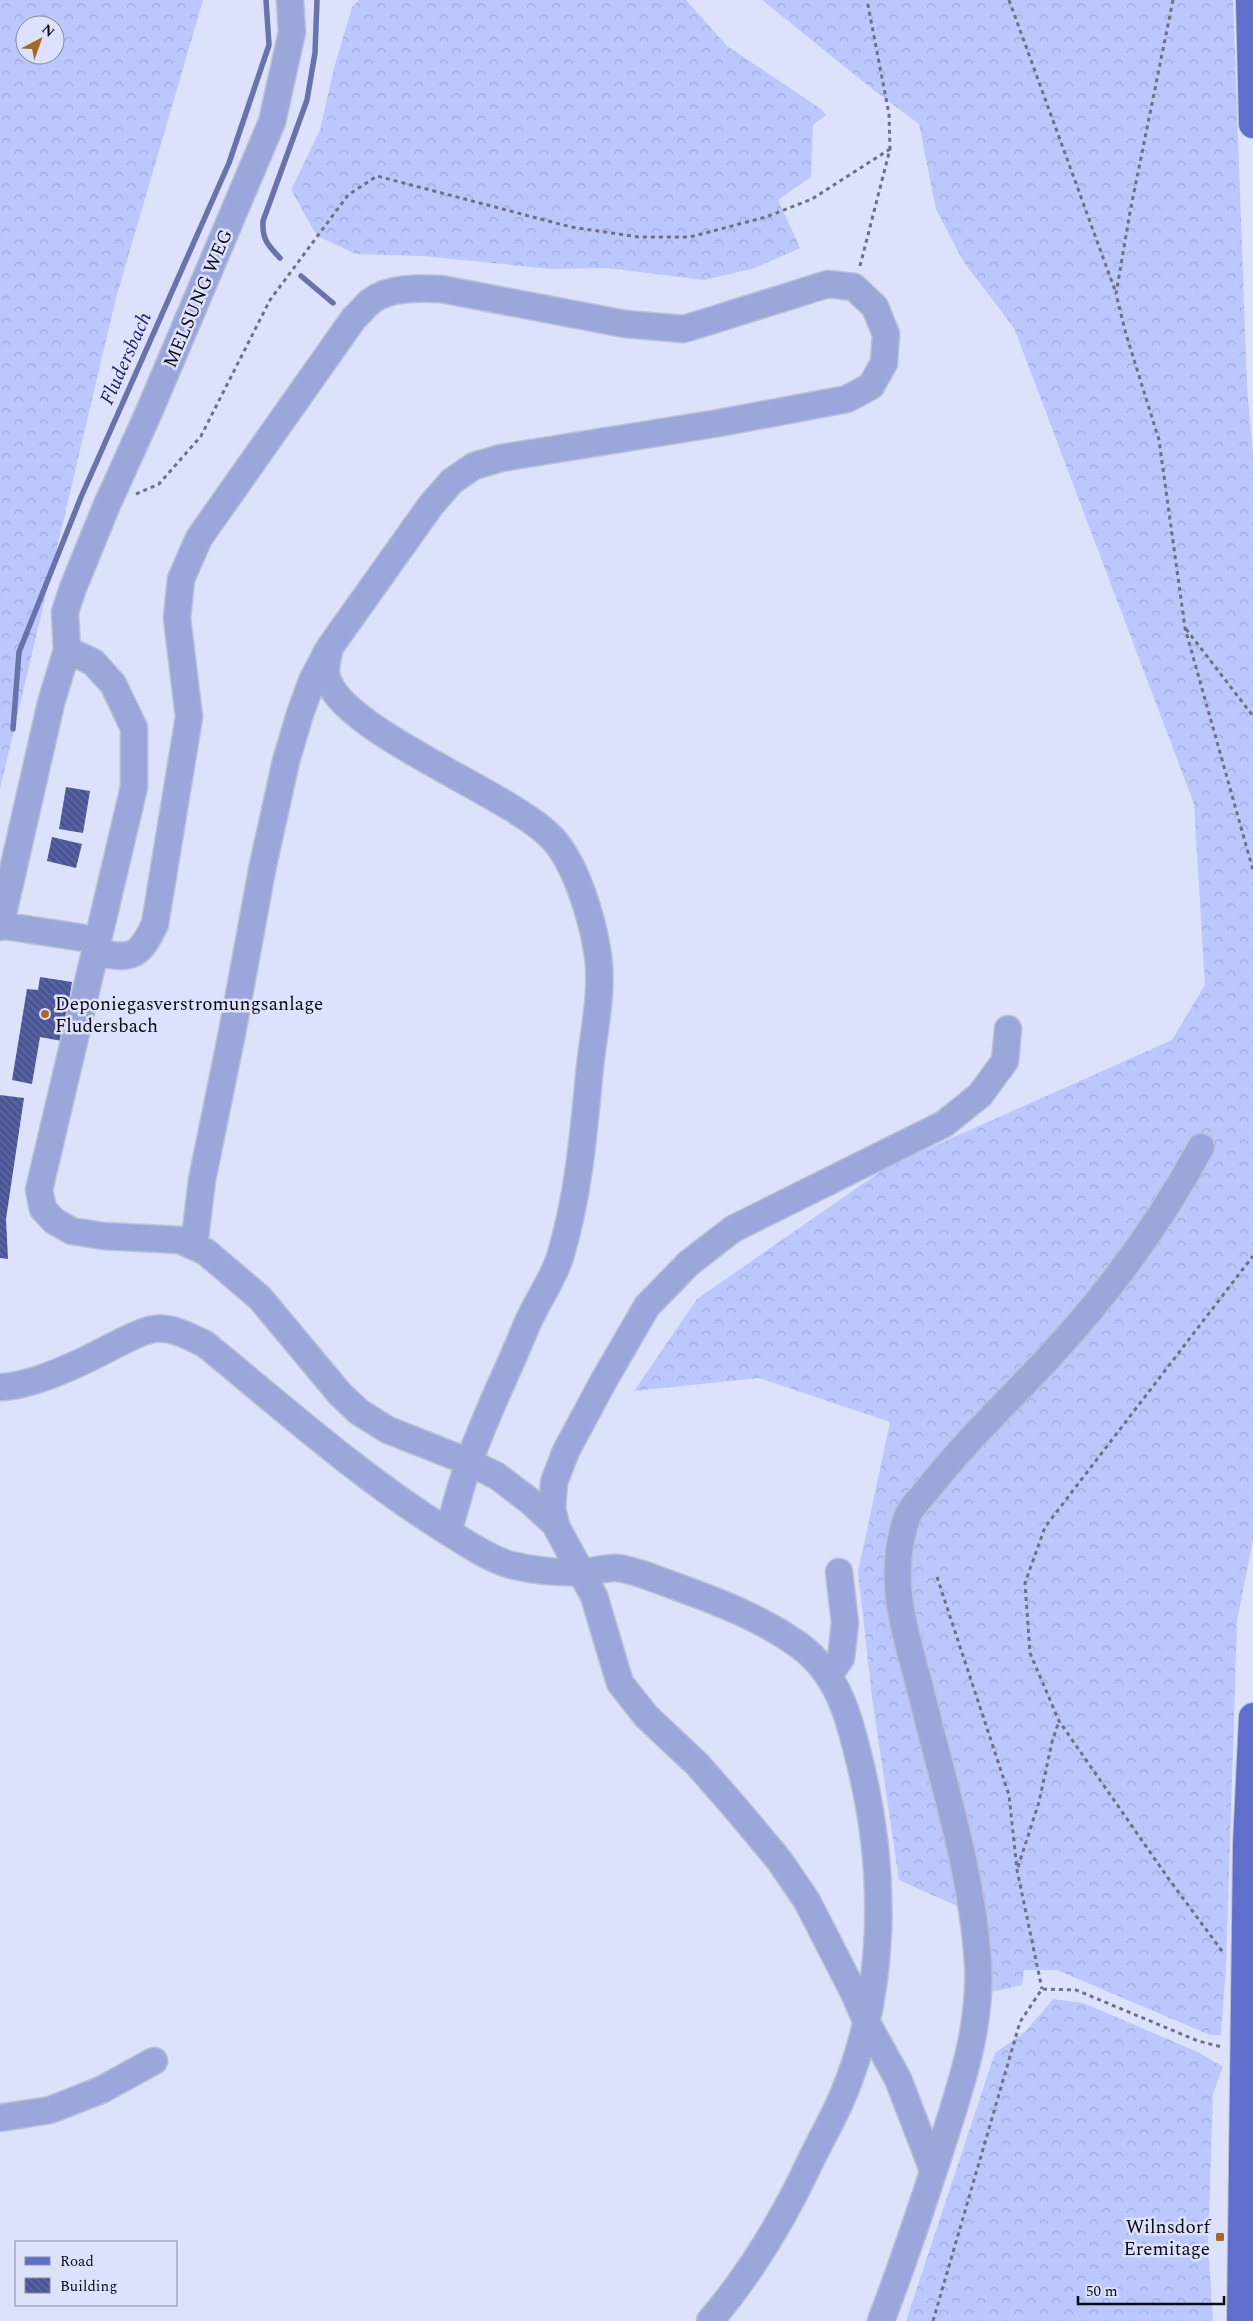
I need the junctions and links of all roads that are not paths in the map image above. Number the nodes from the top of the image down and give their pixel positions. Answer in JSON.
{"nodes":[{"id":1,"x":290,"y":0,"type":"edge"},
{"id":2,"x":1250,"y":0,"type":"edge"},
{"id":3,"x":1253,"y":124,"type":"edge"},
{"id":4,"x":330,"y":647,"type":"junction"},
{"id":5,"x":67,"y":650,"type":"junction"},
{"id":6,"x":0,"y":926,"type":"edge"},
{"id":7,"x":96,"y":946,"type":"junction"},
{"id":8,"x":1008,"y":1029,"type":"dead end"},
{"id":9,"x":1201,"y":1147,"type":"dead end"},
{"id":10,"x":194,"y":1246,"type":"junction"},
{"id":11,"x":0,"y":1387,"type":"edge"},
{"id":12,"x":469,"y":1462,"type":"junction"},
{"id":13,"x":556,"y":1525,"type":"junction"},
{"id":14,"x":448,"y":1532,"type":"junction"},
{"id":15,"x":582,"y":1572,"type":"junction"},
{"id":16,"x":839,"y":1572,"type":"dead end"},
{"id":17,"x":829,"y":1675,"type":"junction"},
{"id":18,"x":1253,"y":1717,"type":"edge"},
{"id":19,"x":867,"y":2023,"type":"junction"},
{"id":20,"x":154,"y":2061,"type":"dead end"},
{"id":21,"x":1248,"y":2081,"type":"edge"},
{"id":22,"x":0,"y":2118,"type":"edge"},
{"id":23,"x":933,"y":2170,"type":"junction"},
{"id":24,"x":710,"y":2321,"type":"edge"},
{"id":25,"x":881,"y":2321,"type":"edge"},
{"id":26,"x":1241,"y":2321,"type":"edge"}],
"edges":[{"from":1,"to":5,"type":"street","name":"MELSUNG WEG"},
{"from":2,"to":3,"type":"main road"},
{"from":4,"to":7,"type":"street"},
{"from":4,"to":10,"type":"street"},
{"from":4,"to":12,"type":"street"},
{"from":5,"to":6,"type":"street","name":"MELSUNG WEG"},
{"from":5,"to":7,"type":"street"},
{"from":6,"to":7,"type":"street"},
{"from":7,"to":10,"type":"street"},
{"from":8,"to":13,"type":"street"},
{"from":9,"to":23,"type":"street"},
{"from":10,"to":12,"type":"street"},
{"from":11,"to":14,"type":"street"},
{"from":12,"to":13,"type":"street"},
{"from":12,"to":14,"type":"street"},
{"from":13,"to":15,"type":"street"},
{"from":14,"to":15,"type":"street"},
{"from":15,"to":17,"type":"street"},
{"from":15,"to":19,"type":"street"},
{"from":16,"to":17,"type":"street"},
{"from":17,"to":19,"type":"street"},
{"from":18,"to":21,"type":"main road"},
{"from":19,"to":23,"type":"street"},
{"from":19,"to":24,"type":"street"},
{"from":20,"to":22,"type":"street"},
{"from":21,"to":26,"type":"main road"},
{"from":23,"to":25,"type":"street"}]}
